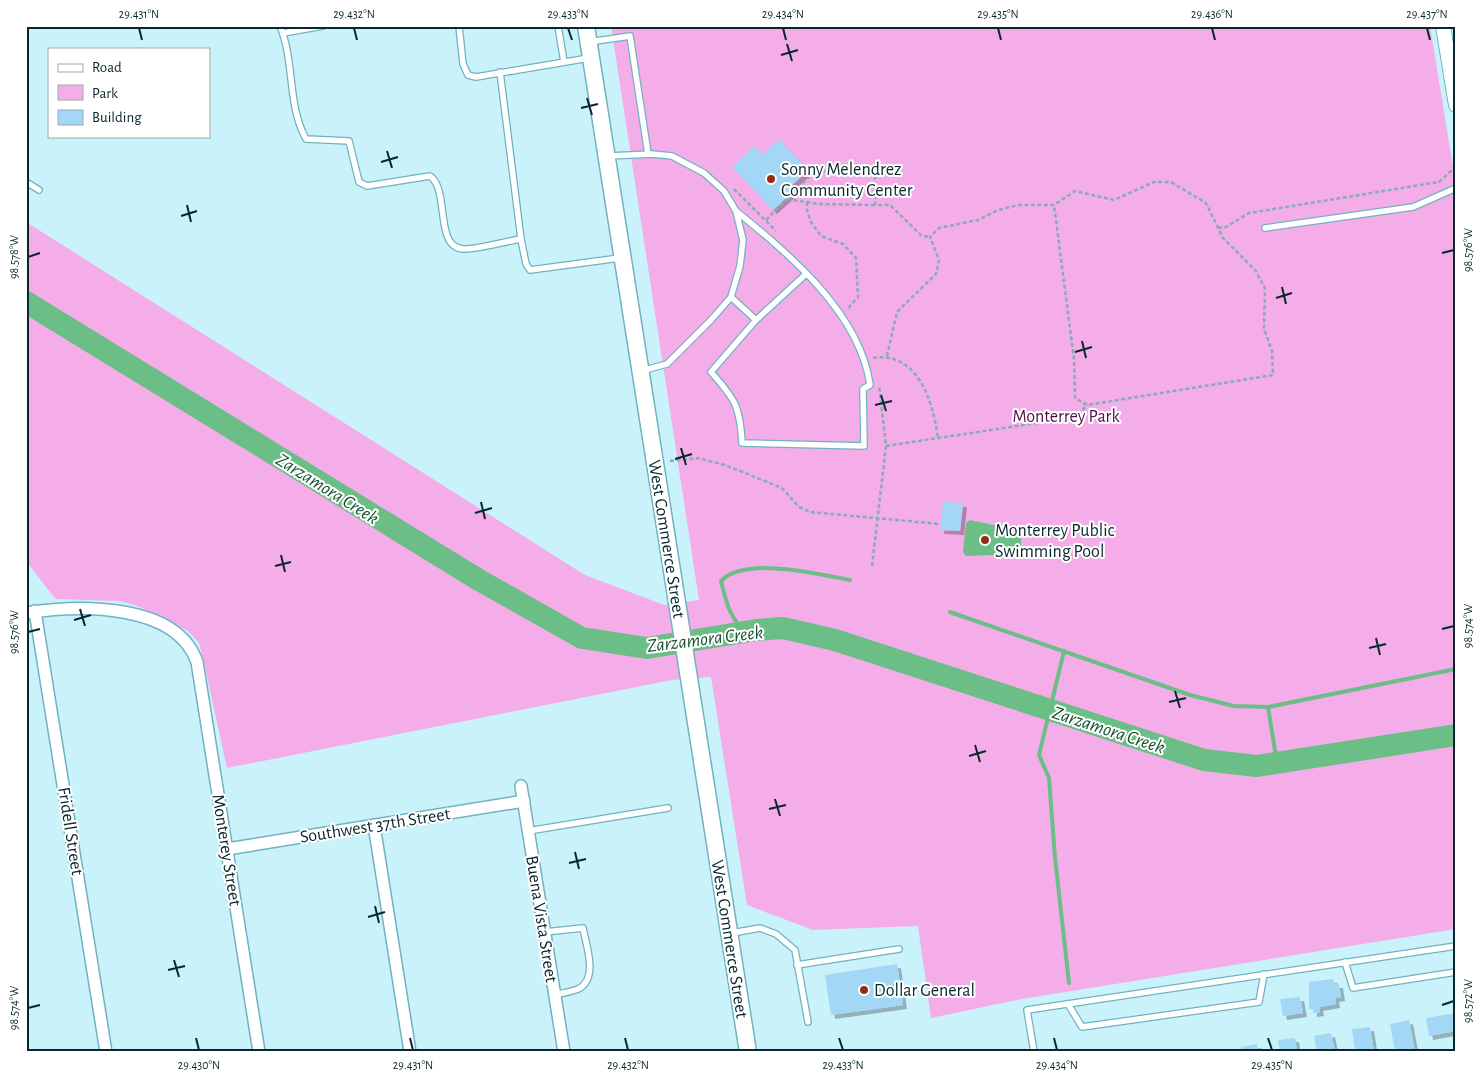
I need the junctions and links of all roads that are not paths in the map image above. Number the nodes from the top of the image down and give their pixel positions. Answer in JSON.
{"nodes":[{"id":1,"x":280,"y":26,"type":"edge"},
{"id":2,"x":323,"y":26,"type":"edge"},
{"id":3,"x":460,"y":26,"type":"edge"},
{"id":4,"x":558,"y":26,"type":"edge"},
{"id":5,"x":1443,"y":26,"type":"edge"},
{"id":6,"x":283,"y":33,"type":"junction"},
{"id":7,"x":588,"y":42,"type":"edge"},
{"id":8,"x":564,"y":62,"type":"junction"},
{"id":9,"x":500,"y":72,"type":"junction"},
{"id":10,"x":1456,"y":104,"type":"edge"},
{"id":11,"x":648,"y":154,"type":"junction"},
{"id":12,"x":606,"y":156,"type":"junction"},
{"id":13,"x":26,"y":182,"type":"edge"},
{"id":14,"x":1456,"y":188,"type":"edge"},
{"id":15,"x":39,"y":190,"type":"dead end"},
{"id":16,"x":736,"y":211,"type":"junction"},
{"id":17,"x":1265,"y":228,"type":"dead end"},
{"id":18,"x":521,"y":239,"type":"junction"},
{"id":19,"x":622,"y":258,"type":"junction"},
{"id":20,"x":806,"y":274,"type":"junction"},
{"id":21,"x":731,"y":297,"type":"junction"},
{"id":22,"x":756,"y":320,"type":"junction"},
{"id":23,"x":640,"y":372,"type":"junction"},
{"id":24,"x":31,"y":612,"type":"edge"},
{"id":25,"x":521,"y":786,"type":"dead end"},
{"id":26,"x":524,"y":801,"type":"junction"},
{"id":27,"x":668,"y":808,"type":"dead end"},
{"id":28,"x":374,"y":825,"type":"junction"},
{"id":29,"x":528,"y":831,"type":"junction"},
{"id":30,"x":226,"y":849,"type":"junction"},
{"id":31,"x":544,"y":932,"type":"junction"},
{"id":32,"x":729,"y":933,"type":"junction"},
{"id":33,"x":1456,"y":946,"type":"edge"},
{"id":34,"x":899,"y":949,"type":"dead end"},
{"id":35,"x":1345,"y":962,"type":"junction"},
{"id":36,"x":798,"y":965,"type":"junction"},
{"id":37,"x":1456,"y":972,"type":"edge"},
{"id":38,"x":1264,"y":974,"type":"junction"},
{"id":39,"x":555,"y":995,"type":"junction"},
{"id":40,"x":1068,"y":1004,"type":"junction"},
{"id":41,"x":808,"y":1022,"type":"dead end"},
{"id":42,"x":106,"y":1052,"type":"edge"},
{"id":43,"x":259,"y":1052,"type":"edge"},
{"id":44,"x":410,"y":1052,"type":"edge"},
{"id":45,"x":564,"y":1052,"type":"edge"},
{"id":46,"x":748,"y":1052,"type":"edge"},
{"id":47,"x":1034,"y":1052,"type":"edge"}],
"edges":[{"from":1,"to":6,"type":"lane"},
{"from":2,"to":6,"type":"lane"},
{"from":3,"to":9,"type":"lane"},
{"from":4,"to":8,"type":"lane"},
{"from":5,"to":10,"type":"street"},
{"from":6,"to":18,"type":"lane"},
{"from":7,"to":8,"type":"lane"},
{"from":7,"to":11,"type":"lane"},
{"from":7,"to":12,"type":"main road","name":"West Commerce Street"},
{"from":8,"to":9,"type":"lane"},
{"from":9,"to":18,"type":"lane"},
{"from":11,"to":12,"type":"lane"},
{"from":11,"to":16,"type":"lane"},
{"from":12,"to":19,"type":"main road","name":"West Commerce Street"},
{"from":13,"to":15,"type":"lane"},
{"from":14,"to":17,"type":"lane"},
{"from":16,"to":20,"type":"lane"},
{"from":16,"to":21,"type":"lane"},
{"from":18,"to":19,"type":"lane"},
{"from":19,"to":23,"type":"main road","name":"West Commerce Street"},
{"from":20,"to":22,"type":"lane"},
{"from":20,"to":22,"type":"lane"},
{"from":21,"to":22,"type":"lane"},
{"from":21,"to":23,"type":"lane"},
{"from":23,"to":32,"type":"main road","name":"West Commerce Street"},
{"from":24,"to":30,"type":"street","name":"Monterey Street"},
{"from":24,"to":42,"type":"street","name":"Fridell Street"},
{"from":25,"to":26,"type":"street","name":"Buena Vista Street"},
{"from":26,"to":28,"type":"street","name":"Southwest 37th Street"},
{"from":26,"to":29,"type":"street","name":"Buena Vista Street"},
{"from":27,"to":29,"type":"lane"},
{"from":28,"to":30,"type":"street","name":"Southwest 37th Street"},
{"from":28,"to":44,"type":"street"},
{"from":29,"to":31,"type":"street","name":"Buena Vista Street"},
{"from":30,"to":43,"type":"street","name":"Monterey Street"},
{"from":31,"to":39,"type":"street","name":"Buena Vista Street"},
{"from":31,"to":39,"type":"lane"},
{"from":32,"to":36,"type":"lane"},
{"from":32,"to":46,"type":"main road","name":"West Commerce Street"},
{"from":33,"to":35,"type":"lane"},
{"from":34,"to":36,"type":"lane"},
{"from":35,"to":37,"type":"lane"},
{"from":35,"to":38,"type":"lane"},
{"from":36,"to":41,"type":"lane"},
{"from":38,"to":40,"type":"lane"},
{"from":38,"to":40,"type":"lane"},
{"from":39,"to":45,"type":"street","name":"Buena Vista Street"},
{"from":40,"to":47,"type":"lane"}]}
